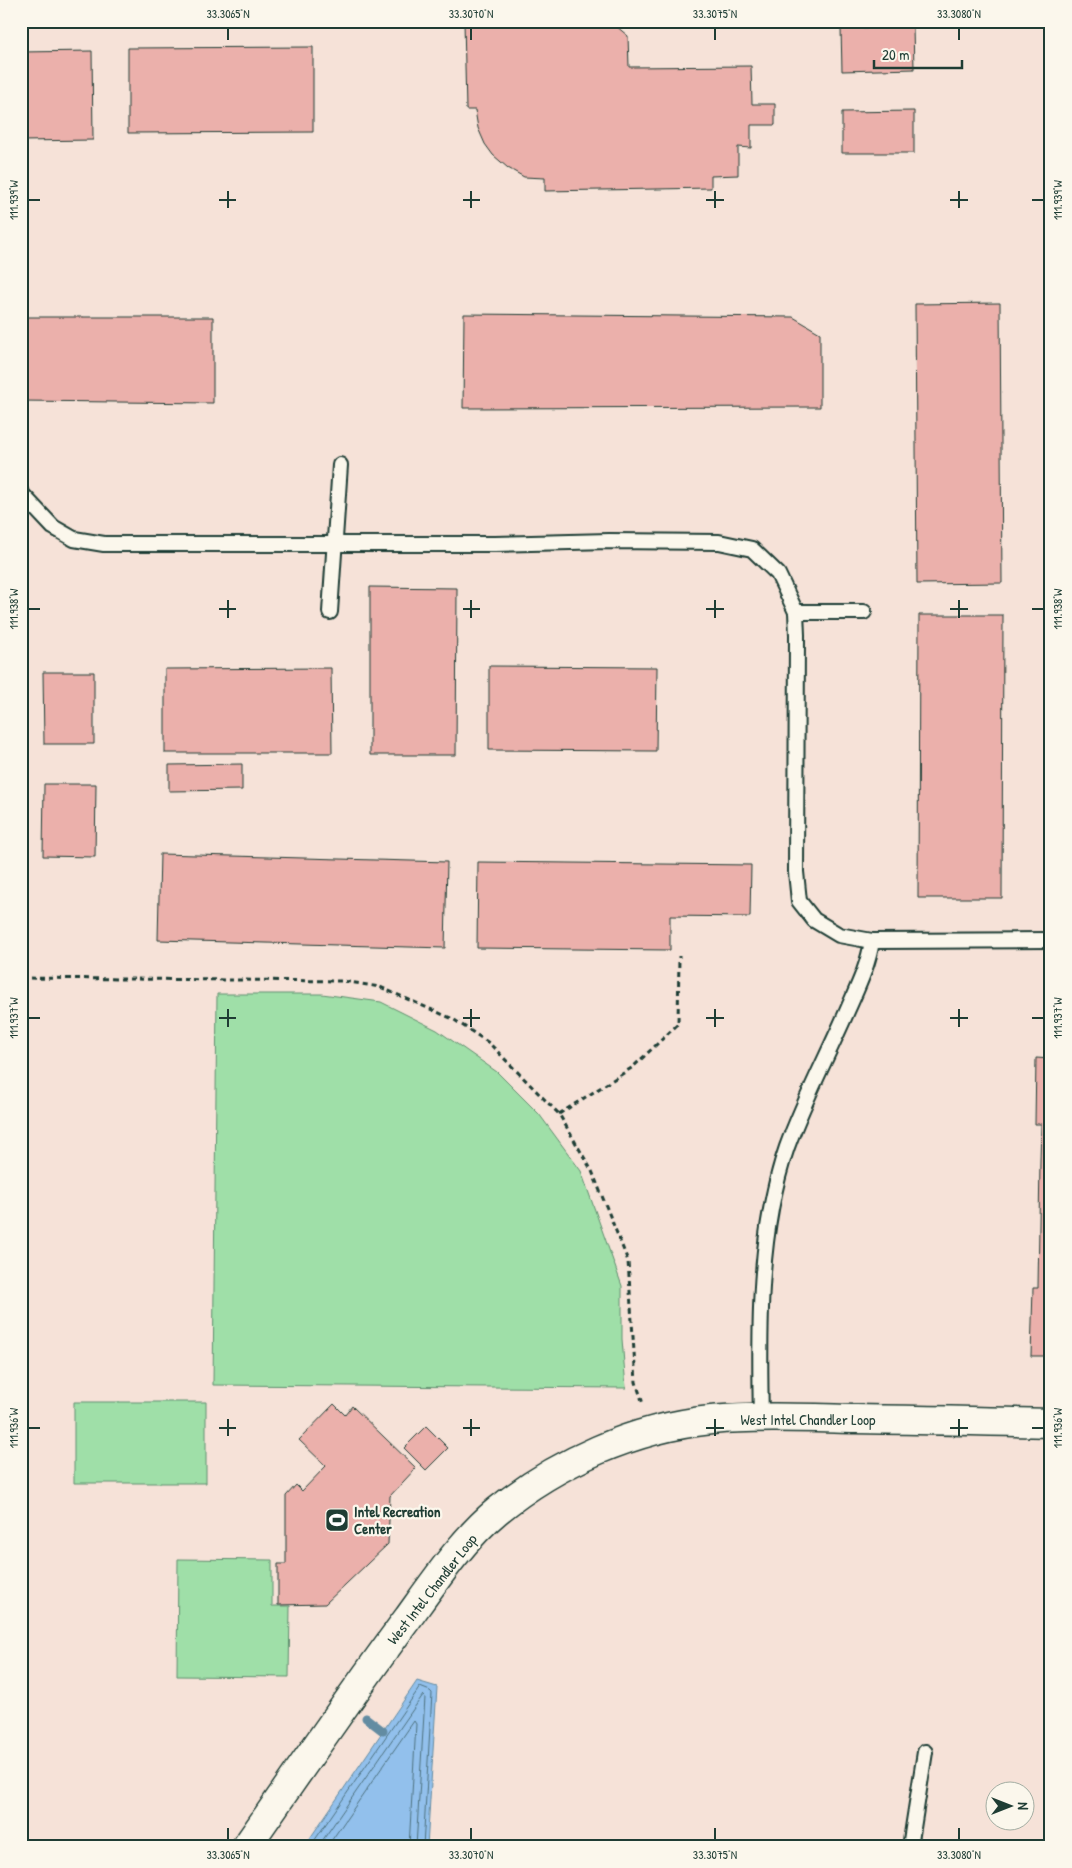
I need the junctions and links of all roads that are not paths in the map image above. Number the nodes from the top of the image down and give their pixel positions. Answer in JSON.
{"nodes":[{"id":1,"x":340,"y":465,"type":"dead end"},
{"id":2,"x":21,"y":493,"type":"edge"},
{"id":3,"x":334,"y":544,"type":"junction"},
{"id":4,"x":330,"y":612,"type":"dead end"},
{"id":5,"x":796,"y":612,"type":"junction"},
{"id":6,"x":864,"y":612,"type":"dead end"},
{"id":7,"x":1051,"y":940,"type":"edge"},
{"id":8,"x":872,"y":941,"type":"junction"},
{"id":9,"x":761,"y":1417,"type":"junction"},
{"id":10,"x":1051,"y":1423,"type":"edge"},
{"id":11,"x":925,"y":1752,"type":"dead end"},
{"id":12,"x":246,"y":1847,"type":"edge"},
{"id":13,"x":910,"y":1847,"type":"edge"}],
"edges":[{"from":1,"to":3,"type":"lane"},
{"from":2,"to":3,"type":"lane"},
{"from":3,"to":4,"type":"lane"},
{"from":3,"to":5,"type":"lane"},
{"from":5,"to":6,"type":"lane"},
{"from":5,"to":8,"type":"lane"},
{"from":7,"to":8,"type":"lane"},
{"from":8,"to":9,"type":"lane"},
{"from":9,"to":10,"type":"street","name":"West Intel Chandler Loop"},
{"from":9,"to":12,"type":"street","name":"West Intel Chandler Loop"},
{"from":11,"to":13,"type":"lane"}]}
